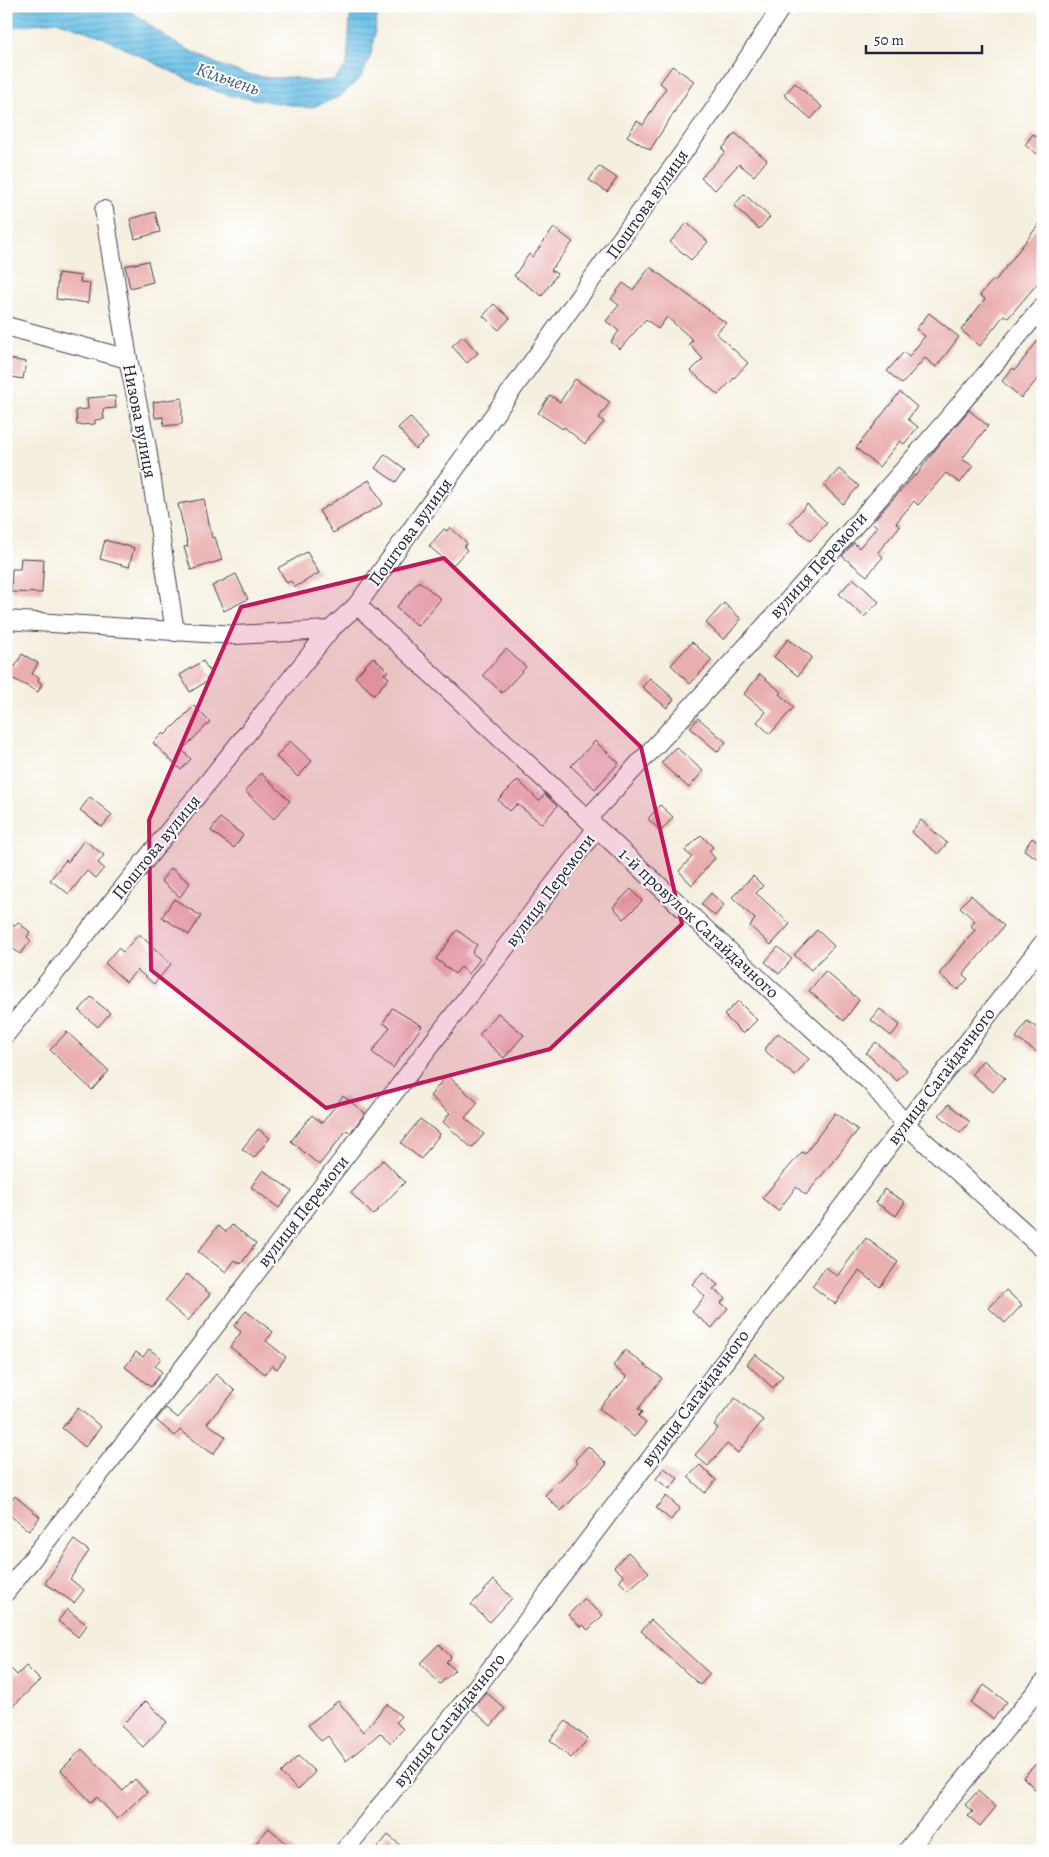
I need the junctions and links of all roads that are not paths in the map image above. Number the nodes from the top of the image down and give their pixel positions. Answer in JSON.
{"nodes":[{"id":1,"x":782,"y":6,"type":"edge"},
{"id":2,"x":104,"y":210,"type":"dead end"},
{"id":3,"x":1043,"y":306,"type":"edge"},
{"id":4,"x":6,"y":326,"type":"edge"},
{"id":5,"x":128,"y":359,"type":"junction"},
{"id":6,"x":357,"y":604,"type":"junction"},
{"id":7,"x":6,"y":620,"type":"edge"},
{"id":8,"x":330,"y":630,"type":"junction"},
{"id":9,"x":175,"y":632,"type":"junction"},
{"id":10,"x":592,"y":823,"type":"junction"},
{"id":11,"x":1043,"y":942,"type":"edge"},
{"id":12,"x":6,"y":1034,"type":"edge"},
{"id":13,"x":904,"y":1123,"type":"junction"},
{"id":14,"x":1043,"y":1249,"type":"edge"},
{"id":15,"x":6,"y":1592,"type":"edge"},
{"id":16,"x":1043,"y":1683,"type":"edge"},
{"id":17,"x":344,"y":1851,"type":"edge"},
{"id":18,"x":907,"y":1851,"type":"edge"}],
"edges":[{"from":1,"to":6,"type":"street","name":"Поштова вулиця"},
{"from":2,"to":5,"type":"street","name":"Низова вулиця"},
{"from":3,"to":10,"type":"street","name":"вулиця Перемоги"},
{"from":4,"to":5,"type":"street"},
{"from":5,"to":9,"type":"street","name":"Низова вулиця"},
{"from":6,"to":8,"type":"street","name":"Поштова вулиця"},
{"from":6,"to":10,"type":"street","name":"1-й провулок Сагайдачного"},
{"from":7,"to":9,"type":"street"},
{"from":8,"to":9,"type":"street"},
{"from":8,"to":12,"type":"street","name":"Поштова вулиця"},
{"from":10,"to":13,"type":"street","name":"1-й провулок Сагайдачного"},
{"from":10,"to":15,"type":"street","name":"вулиця Перемоги"},
{"from":11,"to":13,"type":"street","name":"вулиця Сагайдачного"},
{"from":13,"to":14,"type":"street","name":"1-й провулок Сагайдачного"},
{"from":13,"to":17,"type":"street","name":"вулиця Сагайдачного"},
{"from":16,"to":18,"type":"street"}]}
